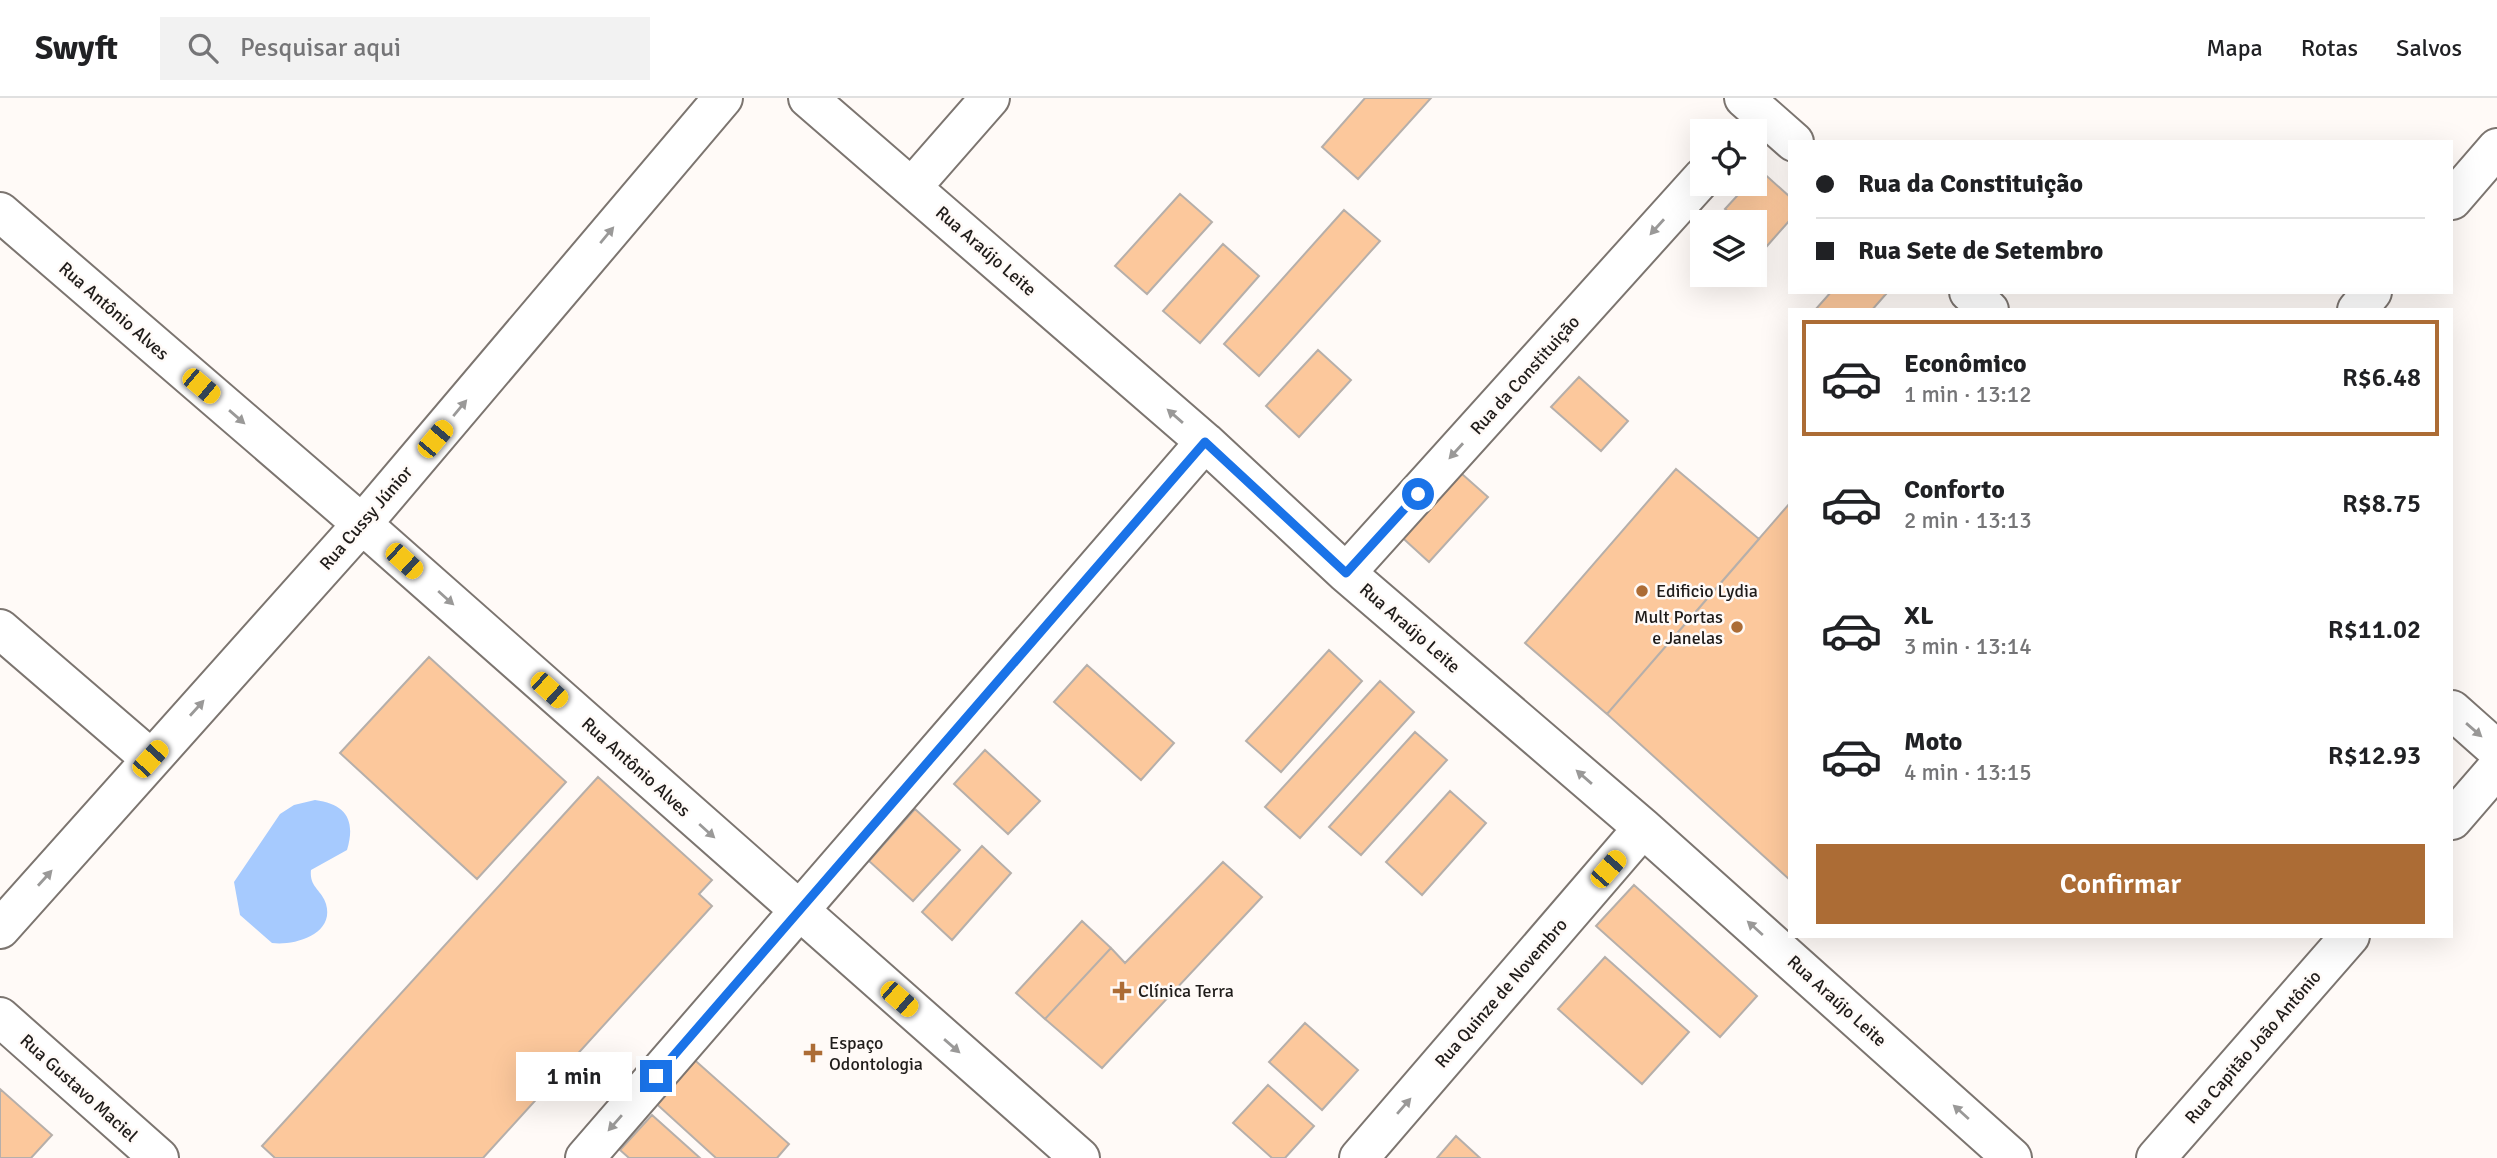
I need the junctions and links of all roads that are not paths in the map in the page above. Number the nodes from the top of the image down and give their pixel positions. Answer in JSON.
{"nodes":[{"id":1,"x":723,"y":98,"type":"edge"},
{"id":2,"x":808,"y":98,"type":"edge"},
{"id":3,"x":990,"y":98,"type":"edge"},
{"id":4,"x":1755,"y":110,"type":"edge"},
{"id":5,"x":1792,"y":140,"type":"edge"},
{"id":6,"x":2497,"y":148,"type":"edge"},
{"id":7,"x":912,"y":187,"type":"junction"},
{"id":8,"x":1690,"y":191,"type":"edge"},
{"id":9,"x":2453,"y":199,"type":"edge"},
{"id":10,"x":0,"y":212,"type":"edge"},
{"id":11,"x":1971,"y":294,"type":"edge"},
{"id":12,"x":2370,"y":294,"type":"edge"},
{"id":13,"x":1987,"y":308,"type":"edge"},
{"id":14,"x":2359,"y":308,"type":"edge"},
{"id":15,"x":1205,"y":442,"type":"junction"},
{"id":16,"x":362,"y":524,"type":"junction"},
{"id":17,"x":1346,"y":573,"type":"junction"},
{"id":18,"x":0,"y":629,"type":"edge"},
{"id":19,"x":2453,"y":711,"type":"edge"},
{"id":20,"x":2497,"y":750,"type":"edge"},
{"id":21,"x":150,"y":759,"type":"junction"},
{"id":22,"x":2497,"y":768,"type":"edge"},
{"id":23,"x":2453,"y":819,"type":"edge"},
{"id":24,"x":1643,"y":828,"type":"junction"},
{"id":25,"x":798,"y":911,"type":"junction"},
{"id":26,"x":0,"y":929,"type":"edge"},
{"id":27,"x":1788,"y":938,"type":"edge"},
{"id":28,"x":1788,"y":938,"type":"edge"},
{"id":29,"x":2348,"y":938,"type":"edge"},
{"id":30,"x":1803,"y":949,"type":"edge"},
{"id":31,"x":0,"y":1017,"type":"edge"},
{"id":32,"x":159,"y":1158,"type":"edge"},
{"id":33,"x":585,"y":1158,"type":"edge"},
{"id":34,"x":1080,"y":1158,"type":"edge"},
{"id":35,"x":1359,"y":1158,"type":"edge"},
{"id":36,"x":2012,"y":1158,"type":"edge"},
{"id":37,"x":2156,"y":1158,"type":"edge"}],
"edges":[{"from":16,"to":1,"type":"street","name":"Rua Cussy Júnior","one_way":true},
{"from":2,"to":7,"type":"street","name":"Rua Araújo Leite"},
{"from":3,"to":7,"type":"street"},
{"from":4,"to":5,"type":"street"},
{"from":6,"to":9,"type":"street"},
{"from":15,"to":7,"type":"street","name":"Rua Araújo Leite","one_way":true},
{"from":8,"to":17,"type":"street","name":"Rua da Constituição","one_way":true},
{"from":10,"to":16,"type":"street","name":"Rua Antônio Alves","one_way":true},
{"from":11,"to":13,"type":"street"},
{"from":12,"to":14,"type":"street"},
{"from":15,"to":17,"type":"street","name":"Rua Araújo Leite"},
{"from":15,"to":25,"type":"street"},
{"from":21,"to":16,"type":"street","name":"Rua Cussy Júnior","one_way":true},
{"from":16,"to":25,"type":"street","name":"Rua Antônio Alves","one_way":true},
{"from":24,"to":17,"type":"street","name":"Rua Araújo Leite","one_way":true},
{"from":18,"to":21,"type":"street"},
{"from":19,"to":20,"type":"street","one_way":true},
{"from":26,"to":21,"type":"street","name":"Rua Cussy Júnior","one_way":true},
{"from":22,"to":23,"type":"street"},
{"from":28,"to":24,"type":"street","name":"Rua Araújo Leite","one_way":true},
{"from":35,"to":24,"type":"street","name":"Rua Quinze de Novembro","one_way":true},
{"from":25,"to":33,"type":"street","one_way":true},
{"from":25,"to":34,"type":"street","name":"Rua Antônio Alves","one_way":true},
{"from":30,"to":27,"type":"street","name":"Rua Araújo Leite","one_way":true},
{"from":29,"to":37,"type":"street","name":"Rua Capitão João Antônio"},
{"from":36,"to":30,"type":"street","name":"Rua Araújo Leite","one_way":true},
{"from":31,"to":32,"type":"street","name":"Rua Gustavo Maciel"}]}
